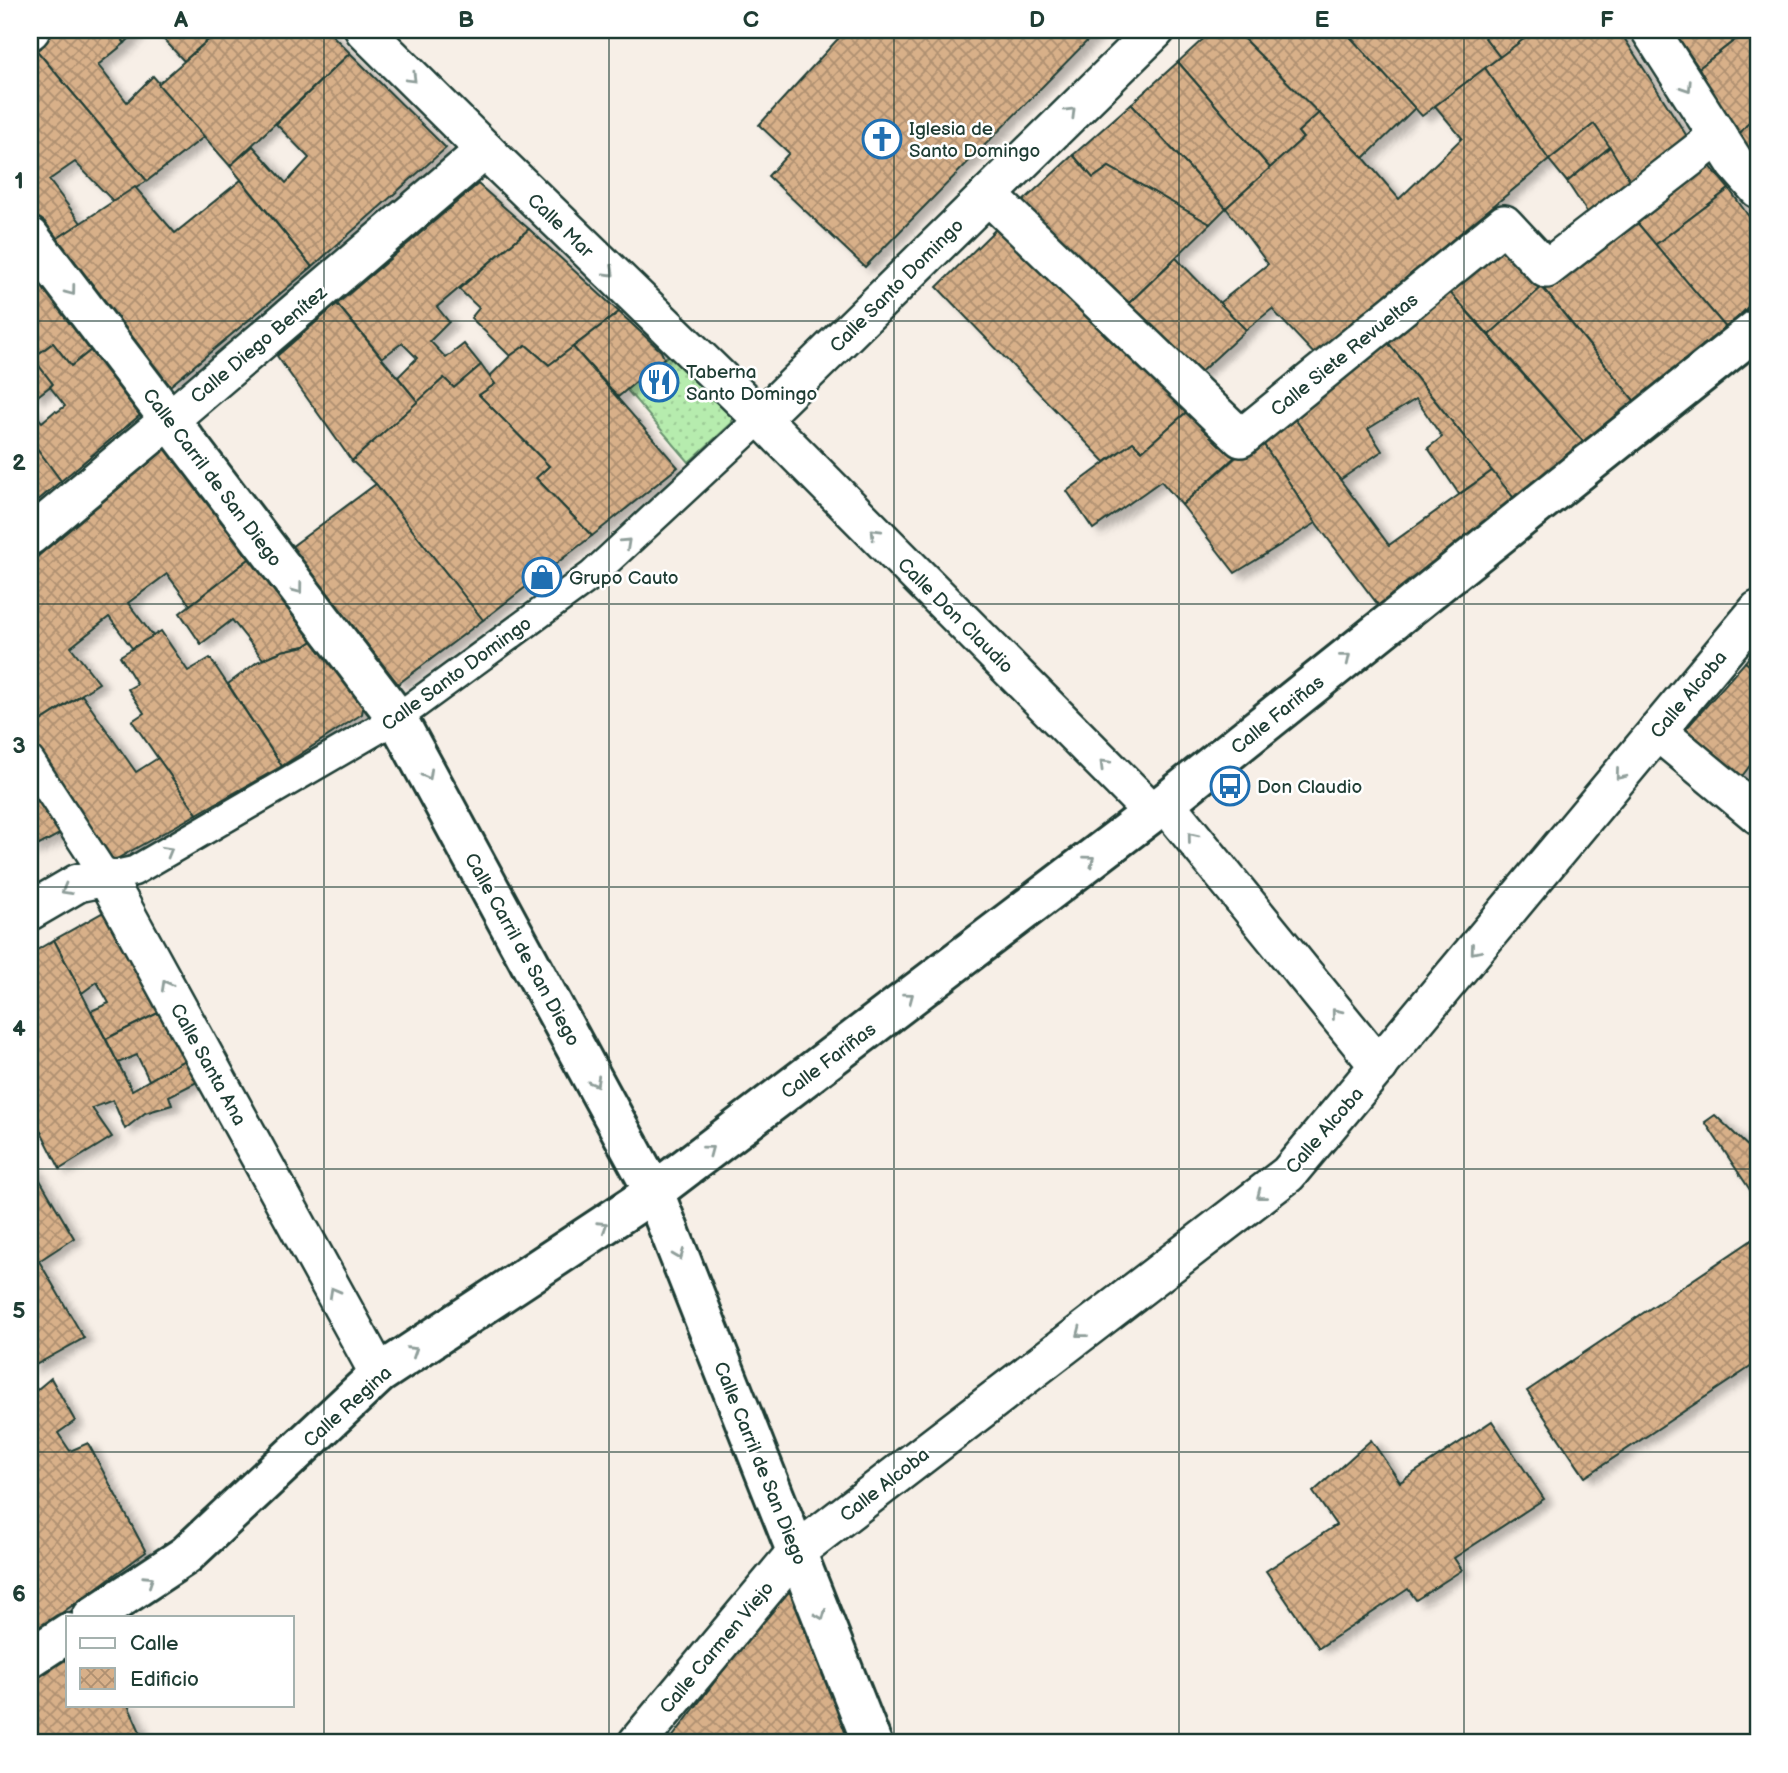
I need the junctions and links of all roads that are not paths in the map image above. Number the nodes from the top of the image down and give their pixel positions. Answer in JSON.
{"nodes":[{"id":1,"x":364,"y":30,"type":"edge"},
{"id":2,"x":1156,"y":30,"type":"edge"},
{"id":3,"x":1650,"y":30,"type":"edge"},
{"id":4,"x":1718,"y":135,"type":"junction"},
{"id":5,"x":485,"y":150,"type":"junction"},
{"id":6,"x":1758,"y":189,"type":"edge"},
{"id":7,"x":988,"y":195,"type":"junction"},
{"id":8,"x":30,"y":237,"type":"edge"},
{"id":9,"x":1758,"y":328,"type":"edge"},
{"id":10,"x":761,"y":418,"type":"junction"},
{"id":11,"x":169,"y":420,"type":"junction"},
{"id":12,"x":30,"y":536,"type":"edge"},
{"id":13,"x":1758,"y":610,"type":"edge"},
{"id":14,"x":397,"y":718,"type":"junction"},
{"id":15,"x":1657,"y":731,"type":"junction"},
{"id":16,"x":30,"y":761,"type":"edge"},
{"id":17,"x":1159,"y":808,"type":"junction"},
{"id":18,"x":1758,"y":815,"type":"edge"},
{"id":19,"x":106,"y":877,"type":"junction"},
{"id":20,"x":30,"y":911,"type":"edge"},
{"id":21,"x":1379,"y":1066,"type":"junction"},
{"id":22,"x":654,"y":1192,"type":"junction"},
{"id":23,"x":379,"y":1374,"type":"junction"},
{"id":24,"x":796,"y":1552,"type":"junction"},
{"id":25,"x":94,"y":1616,"type":"edge"},
{"id":26,"x":66,"y":1634,"type":"edge"},
{"id":27,"x":30,"y":1658,"type":"edge"},
{"id":28,"x":637,"y":1743,"type":"edge"},
{"id":29,"x":873,"y":1743,"type":"edge"}],
"edges":[{"from":1,"to":5,"type":"street","name":"Calle Mar","one_way":true},
{"from":7,"to":2,"type":"street","name":"Calle Santo Domingo","one_way":true},
{"from":3,"to":4,"type":"street","one_way":true},
{"from":4,"to":6,"type":"street"},
{"from":4,"to":7,"type":"street","name":"Calle Siete Revueltas"},
{"from":5,"to":10,"type":"street","name":"Calle Mar","one_way":true},
{"from":5,"to":11,"type":"street","name":"Calle Diego Benítez"},
{"from":7,"to":10,"type":"street","name":"Calle Santo Domingo"},
{"from":8,"to":11,"type":"street","name":"Calle Carril de San Diego","one_way":true},
{"from":17,"to":9,"type":"street","name":"Calle Fariñas","one_way":true},
{"from":14,"to":10,"type":"street","name":"Calle Santo Domingo","one_way":true},
{"from":17,"to":10,"type":"street","name":"Calle Don Claudio","one_way":true},
{"from":11,"to":12,"type":"street","name":"Calle Diego Benítez"},
{"from":11,"to":14,"type":"street","name":"Calle Carril de San Diego","one_way":true},
{"from":13,"to":15,"type":"street","name":"Calle Alcoba"},
{"from":19,"to":14,"type":"street","name":"Calle Santo Domingo","one_way":true},
{"from":14,"to":22,"type":"street","name":"Calle Carril de San Diego","one_way":true},
{"from":15,"to":18,"type":"street"},
{"from":15,"to":21,"type":"street","name":"Calle Alcoba","one_way":true},
{"from":16,"to":19,"type":"street","name":"Calle Santa Ana"},
{"from":21,"to":17,"type":"street","name":"Calle Don Claudio","one_way":true},
{"from":22,"to":17,"type":"street","name":"Calle Fariñas","one_way":true},
{"from":19,"to":20,"type":"street","one_way":true},
{"from":23,"to":19,"type":"street","name":"Calle Santa Ana","one_way":true},
{"from":21,"to":24,"type":"street","name":"Calle Alcoba","one_way":true},
{"from":23,"to":22,"type":"street","name":"Calle Regina","one_way":true},
{"from":22,"to":24,"type":"street","name":"Calle Carril de San Diego","one_way":true},
{"from":25,"to":23,"type":"street","name":"Calle Regina","one_way":true},
{"from":24,"to":28,"type":"street","name":"Calle Carmen Viejo"},
{"from":24,"to":29,"type":"street","name":"Calle Carril de San Diego","one_way":true},
{"from":26,"to":27,"type":"street"}]}
